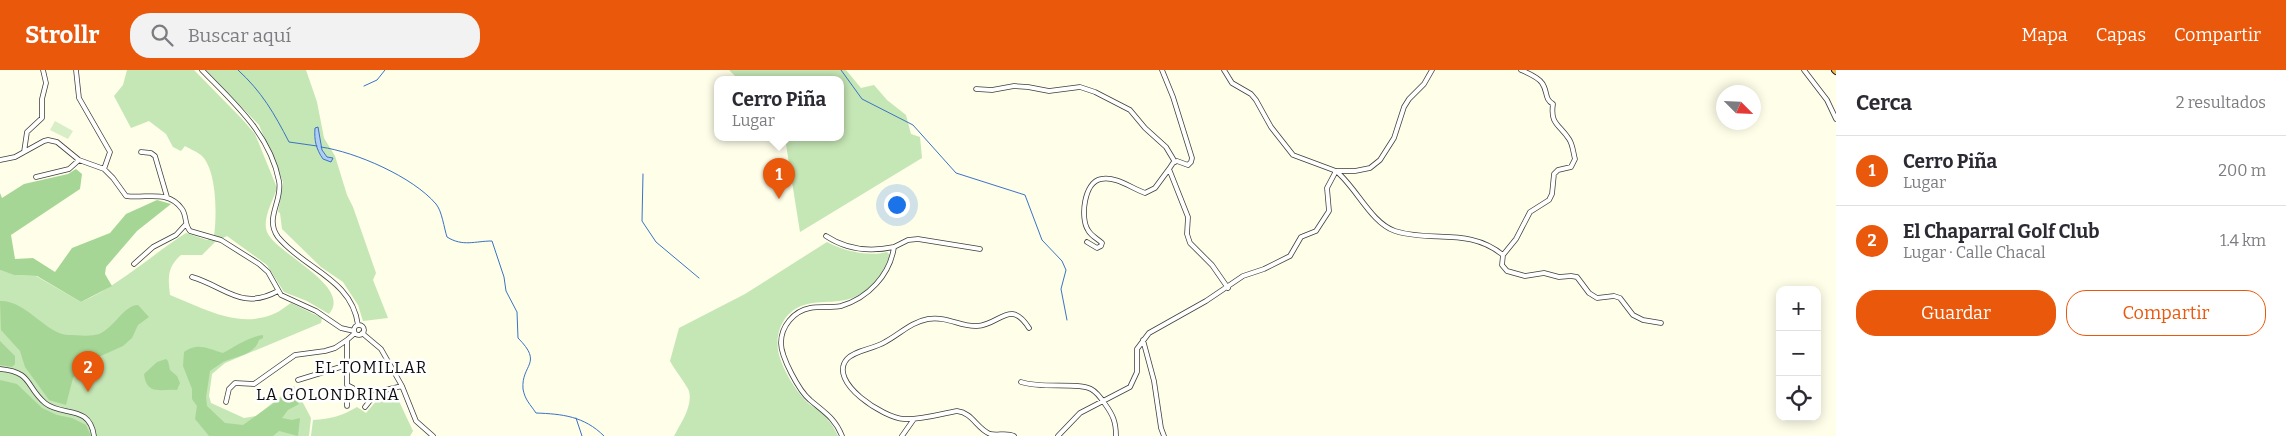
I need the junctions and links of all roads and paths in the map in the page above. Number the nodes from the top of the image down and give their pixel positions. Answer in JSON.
{"nodes":[{"id":1,"x":43,"y":70,"type":"edge"},
{"id":2,"x":76,"y":70,"type":"edge"},
{"id":3,"x":202,"y":70,"type":"edge"},
{"id":4,"x":1162,"y":70,"type":"edge"},
{"id":5,"x":1224,"y":70,"type":"edge"},
{"id":6,"x":1432,"y":70,"type":"edge"},
{"id":7,"x":1521,"y":70,"type":"edge"},
{"id":8,"x":1804,"y":70,"type":"edge"},
{"id":9,"x":976,"y":89,"type":"dead end"},
{"id":10,"x":1836,"y":119,"type":"edge"},
{"id":11,"x":24,"y":152,"type":"junction"},
{"id":12,"x":141,"y":152,"type":"dead end"},
{"id":13,"x":0,"y":160,"type":"edge"},
{"id":14,"x":79,"y":160,"type":"junction"},
{"id":15,"x":1175,"y":162,"type":"junction"},
{"id":16,"x":104,"y":169,"type":"junction"},
{"id":17,"x":1169,"y":169,"type":"junction"},
{"id":18,"x":1336,"y":171,"type":"junction"},
{"id":19,"x":36,"y":177,"type":"dead end"},
{"id":20,"x":168,"y":197,"type":"junction"},
{"id":21,"x":186,"y":224,"type":"junction"},
{"id":22,"x":826,"y":236,"type":"dead end"},
{"id":23,"x":1087,"y":242,"type":"dead end"},
{"id":24,"x":894,"y":247,"type":"junction"},
{"id":25,"x":980,"y":249,"type":"dead end"},
{"id":26,"x":1502,"y":255,"type":"junction"},
{"id":27,"x":134,"y":264,"type":"dead end"},
{"id":28,"x":192,"y":277,"type":"dead end"},
{"id":29,"x":1228,"y":288,"type":"junction"},
{"id":30,"x":278,"y":291,"type":"junction"},
{"id":31,"x":1661,"y":323,"type":"dead end"},
{"id":32,"x":358,"y":325,"type":"junction"},
{"id":33,"x":1029,"y":328,"type":"dead end"},
{"id":34,"x":354,"y":332,"type":"junction"},
{"id":35,"x":362,"y":333,"type":"junction"},
{"id":36,"x":347,"y":340,"type":"junction"},
{"id":37,"x":1143,"y":340,"type":"junction"},
{"id":38,"x":347,"y":365,"type":"junction"},
{"id":39,"x":0,"y":369,"type":"edge"},
{"id":40,"x":298,"y":380,"type":"dead end"},
{"id":41,"x":1021,"y":382,"type":"dead end"},
{"id":42,"x":402,"y":386,"type":"junction"},
{"id":43,"x":1102,"y":400,"type":"junction"},
{"id":44,"x":226,"y":402,"type":"dead end"},
{"id":45,"x":347,"y":406,"type":"dead end"},
{"id":46,"x":365,"y":407,"type":"dead end"},
{"id":47,"x":914,"y":419,"type":"junction"},
{"id":48,"x":94,"y":436,"type":"edge"},
{"id":49,"x":433,"y":436,"type":"edge"},
{"id":50,"x":842,"y":436,"type":"edge"},
{"id":51,"x":902,"y":436,"type":"edge"},
{"id":52,"x":1014,"y":436,"type":"edge"},
{"id":53,"x":1058,"y":436,"type":"edge"},
{"id":54,"x":1116,"y":436,"type":"edge"},
{"id":55,"x":1164,"y":436,"type":"edge"}],
"edges":[{"from":1,"to":11,"type":"street"},
{"from":2,"to":16,"type":"street"},
{"from":3,"to":32,"type":"street"},
{"from":4,"to":15,"type":"street"},
{"from":5,"to":18,"type":"street"},
{"from":6,"to":18,"type":"street"},
{"from":7,"to":26,"type":"street"},
{"from":8,"to":10,"type":"street"},
{"from":9,"to":15,"type":"street"},
{"from":11,"to":13,"type":"street"},
{"from":11,"to":14,"type":"street"},
{"from":12,"to":20,"type":"street"},
{"from":14,"to":16,"type":"street"},
{"from":14,"to":19,"type":"street"},
{"from":15,"to":17,"type":"street"},
{"from":16,"to":20,"type":"street"},
{"from":17,"to":23,"type":"street"},
{"from":17,"to":29,"type":"street"},
{"from":18,"to":26,"type":"street"},
{"from":18,"to":29,"type":"street"},
{"from":20,"to":21,"type":"street"},
{"from":21,"to":27,"type":"street"},
{"from":21,"to":30,"type":"street"},
{"from":22,"to":24,"type":"street"},
{"from":24,"to":25,"type":"street"},
{"from":24,"to":50,"type":"street"},
{"from":26,"to":31,"type":"street"},
{"from":28,"to":30,"type":"street"},
{"from":29,"to":37,"type":"street"},
{"from":30,"to":34,"type":"street"},
{"from":32,"to":34,"type":"street"},
{"from":32,"to":35,"type":"street"},
{"from":33,"to":47,"type":"street"},
{"from":34,"to":35,"type":"street"},
{"from":34,"to":36,"type":"street"},
{"from":35,"to":42,"type":"street"},
{"from":36,"to":38,"type":"street"},
{"from":36,"to":44,"type":"street"},
{"from":37,"to":43,"type":"street"},
{"from":37,"to":55,"type":"street"},
{"from":38,"to":40,"type":"street"},
{"from":38,"to":45,"type":"street"},
{"from":39,"to":48,"type":"street"},
{"from":41,"to":43,"type":"street"},
{"from":42,"to":46,"type":"street"},
{"from":42,"to":49,"type":"street"},
{"from":43,"to":53,"type":"street"},
{"from":43,"to":54,"type":"street"},
{"from":47,"to":51,"type":"street"},
{"from":47,"to":52,"type":"street"}]}
